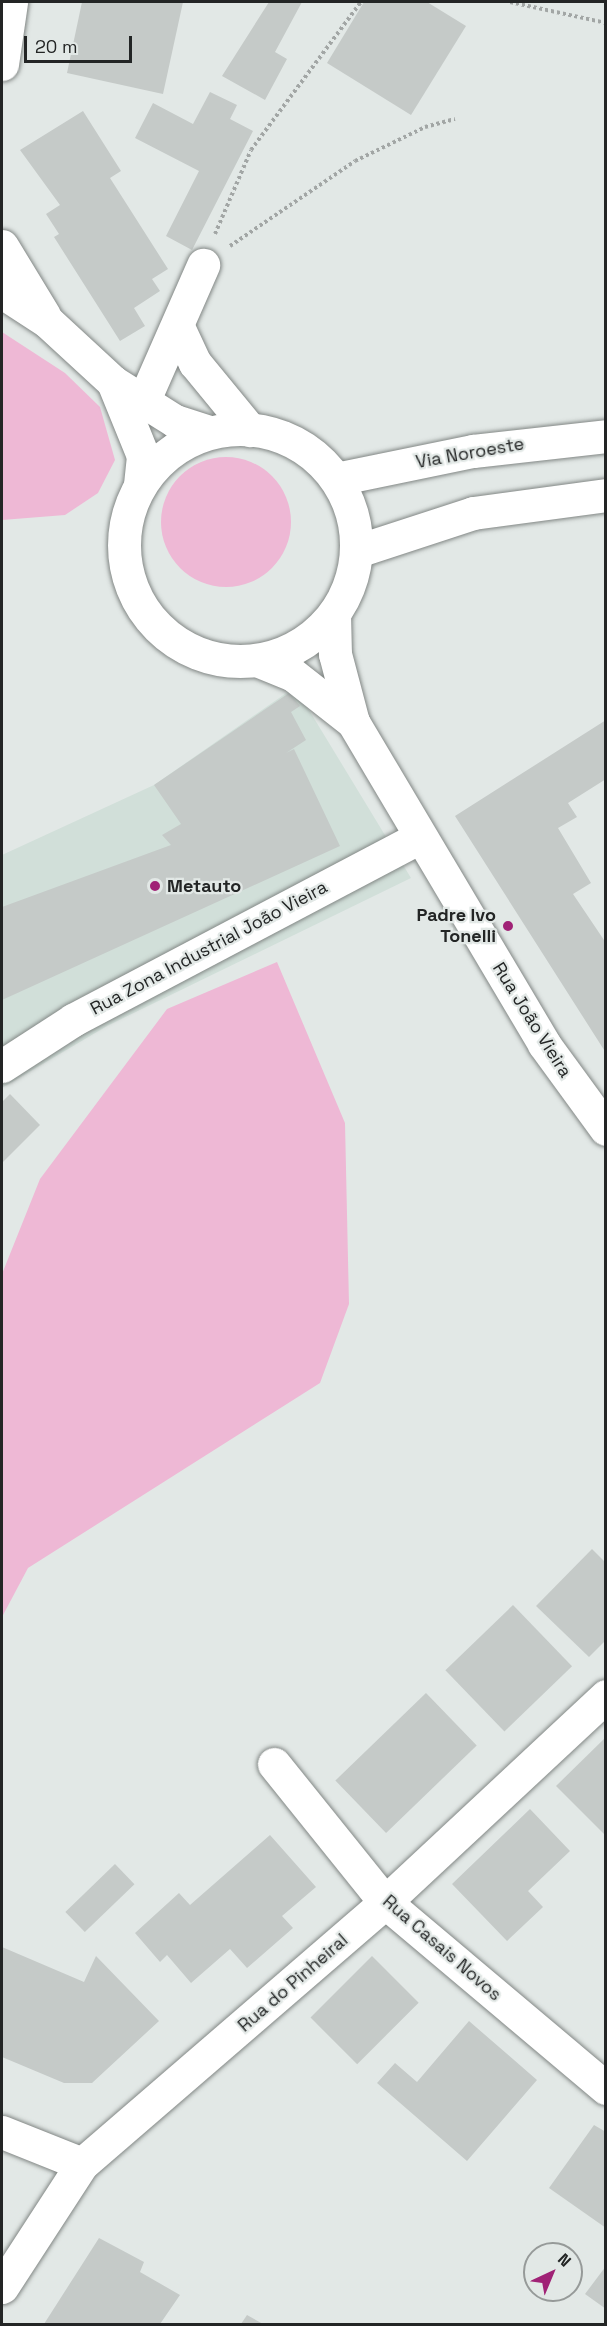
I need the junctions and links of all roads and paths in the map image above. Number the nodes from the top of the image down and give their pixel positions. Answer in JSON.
{"nodes":[{"id":1,"x":11,"y":2,"type":"edge"},
{"id":2,"x":361,"y":2,"type":"edge"},
{"id":3,"x":510,"y":2,"type":"edge"},
{"id":4,"x":606,"y":23,"type":"edge"},
{"id":5,"x":2,"y":64,"type":"edge"},
{"id":6,"x":455,"y":119,"type":"dead end"},
{"id":7,"x":2,"y":246,"type":"edge"},
{"id":8,"x":203,"y":265,"type":"junction"},
{"id":9,"x":2,"y":292,"type":"edge"},
{"id":10,"x":48,"y":322,"type":"junction"},
{"id":11,"x":179,"y":329,"type":"junction"},
{"id":12,"x":113,"y":382,"type":"junction"},
{"id":13,"x":143,"y":402,"type":"junction"},
{"id":14,"x":250,"y":430,"type":"junction"},
{"id":15,"x":208,"y":432,"type":"junction"},
{"id":16,"x":606,"y":436,"type":"edge"},
{"id":17,"x":336,"y":479,"type":"junction"},
{"id":18,"x":140,"y":484,"type":"junction"},
{"id":19,"x":606,"y":495,"type":"edge"},
{"id":20,"x":357,"y":551,"type":"junction"},
{"id":21,"x":334,"y":614,"type":"junction"},
{"id":22,"x":259,"y":661,"type":"junction"},
{"id":23,"x":353,"y":722,"type":"junction"},
{"id":24,"x":420,"y":837,"type":"junction"},
{"id":25,"x":2,"y":1066,"type":"edge"},
{"id":26,"x":606,"y":1129,"type":"edge"},
{"id":27,"x":606,"y":1696,"type":"edge"},
{"id":28,"x":274,"y":1764,"type":"dead end"},
{"id":29,"x":385,"y":1902,"type":"junction"},
{"id":30,"x":606,"y":2088,"type":"edge"},
{"id":31,"x":2,"y":2132,"type":"edge"},
{"id":32,"x":82,"y":2164,"type":"junction"},
{"id":33,"x":2,"y":2287,"type":"edge"}],
"edges":[{"from":1,"to":5,"type":"street"},
{"from":2,"to":8,"type":"path"},
{"from":3,"to":4,"type":"path"},
{"from":6,"to":8,"type":"path"},
{"from":7,"to":10,"type":"street"},
{"from":8,"to":11,"type":"street"},
{"from":9,"to":10,"type":"street"},
{"from":10,"to":12,"type":"street"},
{"from":11,"to":13,"type":"street"},
{"from":11,"to":14,"type":"street"},
{"from":12,"to":13,"type":"street"},
{"from":12,"to":18,"type":"street"},
{"from":13,"to":15,"type":"street"},
{"from":14,"to":15,"type":"street"},
{"from":14,"to":17,"type":"street"},
{"from":15,"to":18,"type":"street"},
{"from":16,"to":17,"type":"street","name":"Via Noroeste"},
{"from":17,"to":20,"type":"street"},
{"from":18,"to":22,"type":"street"},
{"from":19,"to":20,"type":"street"},
{"from":20,"to":21,"type":"street"},
{"from":21,"to":22,"type":"street"},
{"from":21,"to":23,"type":"street","name":"Rua João Vieira"},
{"from":22,"to":23,"type":"street","name":"Rua João Vieira"},
{"from":23,"to":24,"type":"street","name":"Rua João Vieira"},
{"from":24,"to":25,"type":"street","name":"Rua Zona Industrial João Vieira"},
{"from":24,"to":26,"type":"street","name":"Rua João Vieira"},
{"from":27,"to":29,"type":"street","name":"Rua do Pinheiral"},
{"from":28,"to":29,"type":"street","name":"Rua Casais Novos"},
{"from":29,"to":30,"type":"street","name":"Rua Casais Novos"},
{"from":29,"to":32,"type":"street","name":"Rua do Pinheiral"},
{"from":31,"to":32,"type":"street"},
{"from":32,"to":33,"type":"street","name":"Rua do Pinheiral"}]}
